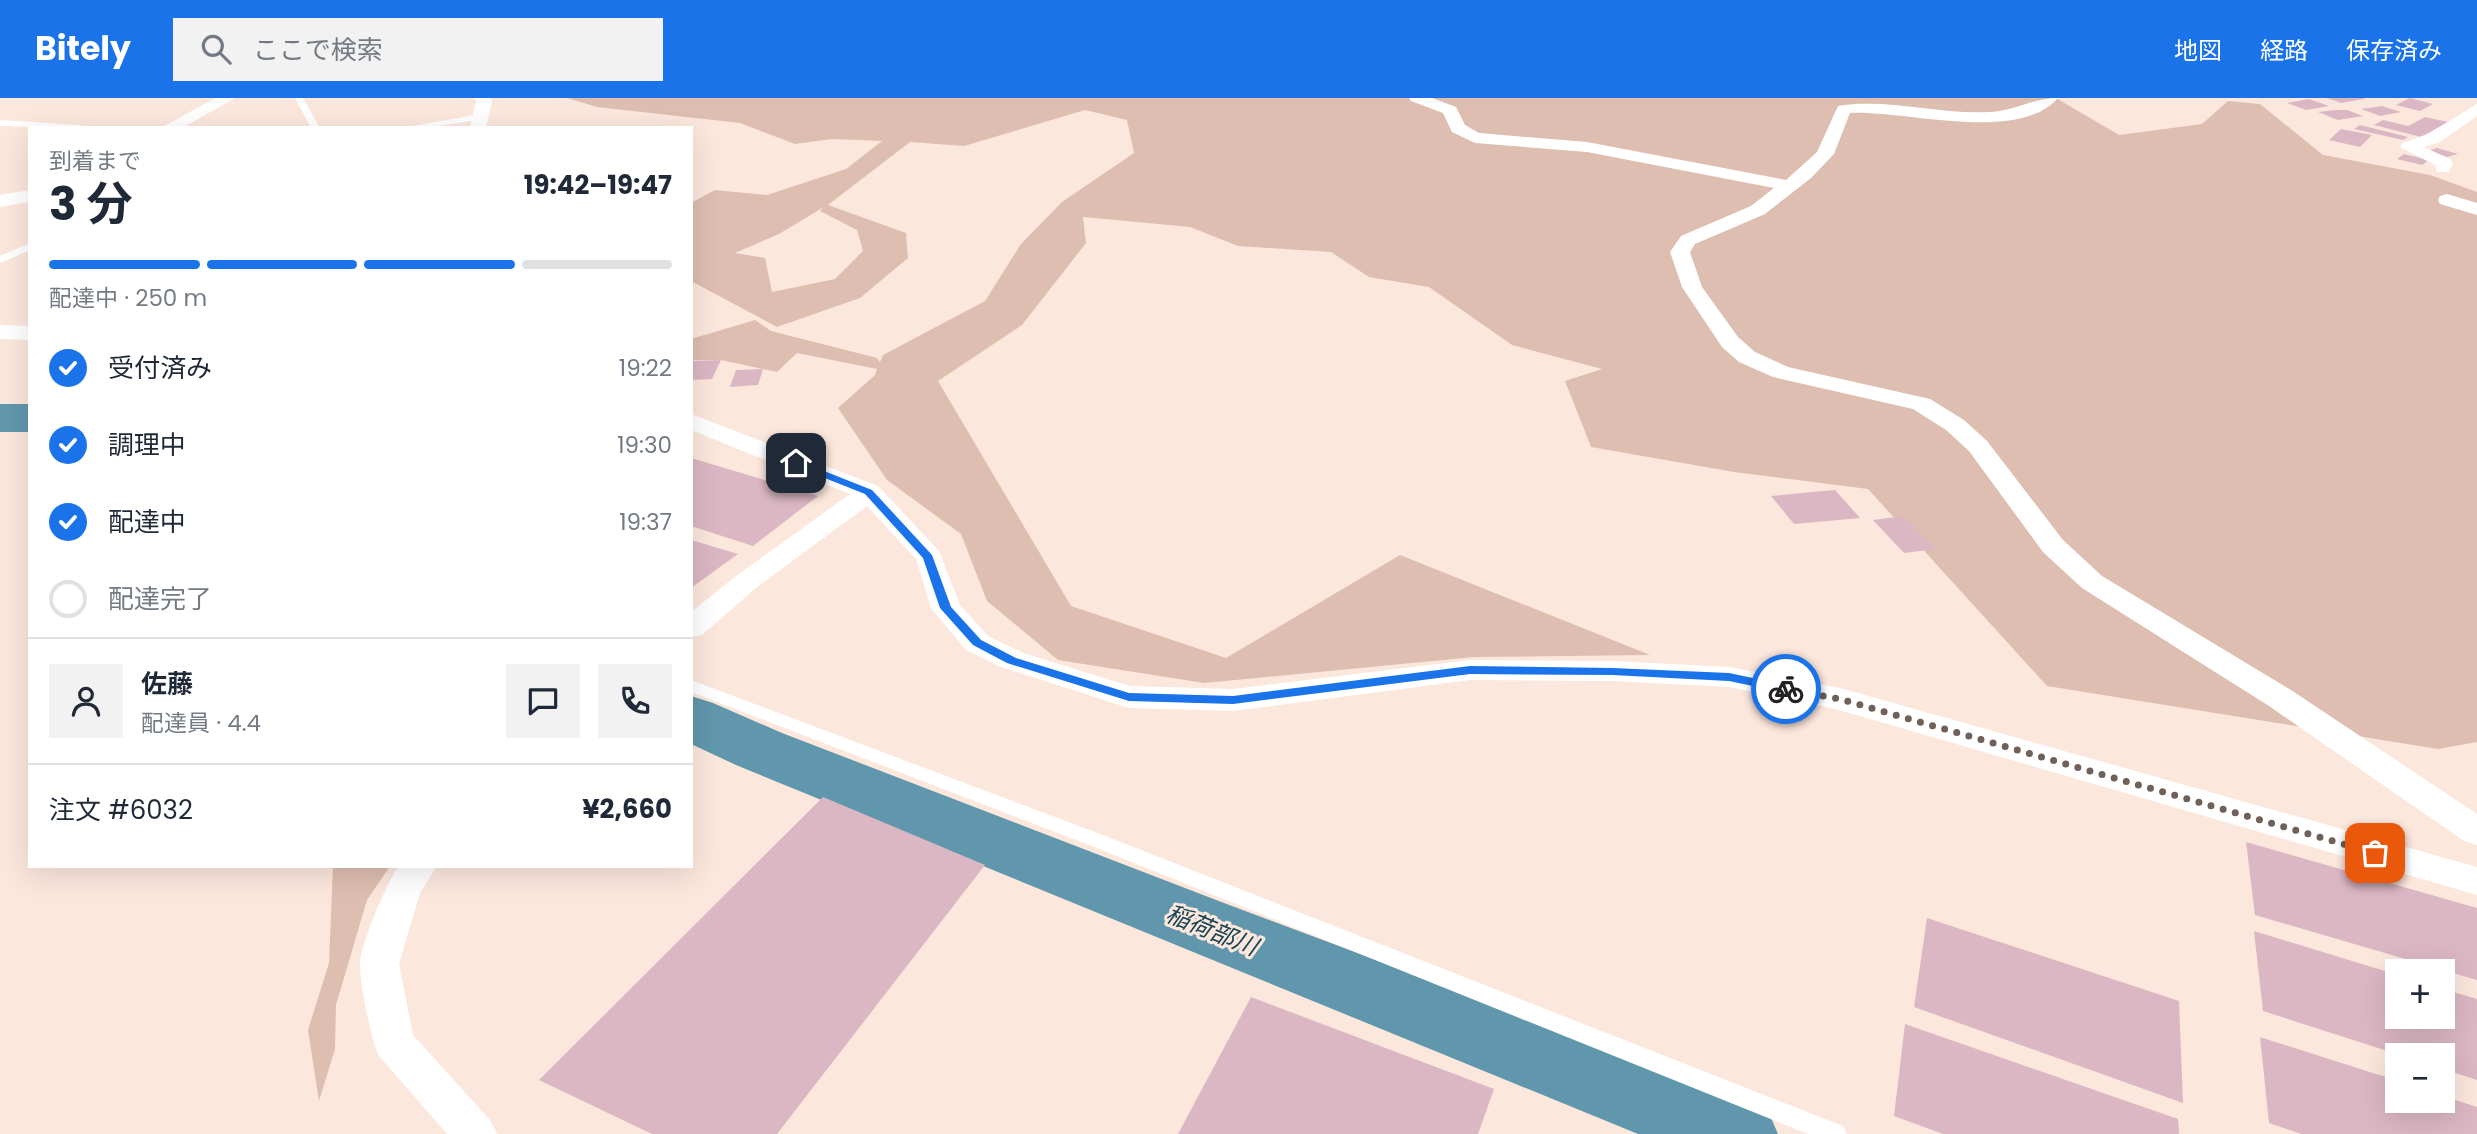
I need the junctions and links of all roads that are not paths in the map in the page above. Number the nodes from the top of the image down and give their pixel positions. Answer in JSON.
{"nodes":[{"id":1,"x":227,"y":98,"type":"edge"},
{"id":2,"x":299,"y":98,"type":"edge"},
{"id":3,"x":482,"y":98,"type":"edge"},
{"id":4,"x":1417,"y":98,"type":"edge"},
{"id":5,"x":2050,"y":98,"type":"edge"},
{"id":6,"x":2472,"y":104,"type":"edge"},
{"id":7,"x":480,"y":122,"type":"edge"},
{"id":8,"x":0,"y":123,"type":"edge"},
{"id":9,"x":48,"y":126,"type":"edge"},
{"id":10,"x":173,"y":126,"type":"edge"},
{"id":11,"x":315,"y":126,"type":"edge"},
{"id":12,"x":430,"y":126,"type":"edge"},
{"id":13,"x":2443,"y":168,"type":"dead end"},
{"id":14,"x":1790,"y":186,"type":"junction"},
{"id":15,"x":28,"y":197,"type":"edge"},
{"id":16,"x":2447,"y":200,"type":"dead end"},
{"id":17,"x":0,"y":201,"type":"edge"},
{"id":18,"x":2477,"y":209,"type":"edge"},
{"id":19,"x":28,"y":247,"type":"edge"},
{"id":20,"x":0,"y":260,"type":"edge"},
{"id":21,"x":0,"y":332,"type":"edge"},
{"id":22,"x":28,"y":333,"type":"edge"},
{"id":23,"x":693,"y":422,"type":"edge"},
{"id":24,"x":869,"y":492,"type":"junction"},
{"id":25,"x":693,"y":626,"type":"edge"},
{"id":26,"x":693,"y":687,"type":"edge"},
{"id":27,"x":2477,"y":832,"type":"edge"},
{"id":28,"x":417,"y":868,"type":"edge"},
{"id":29,"x":2477,"y":881,"type":"edge"},
{"id":30,"x":475,"y":1134,"type":"edge"},
{"id":31,"x":1835,"y":1134,"type":"edge"}],
"edges":[{"from":1,"to":10,"type":"street"},
{"from":2,"to":11,"type":"lane"},
{"from":3,"to":7,"type":"street"},
{"from":4,"to":14,"type":"street"},
{"from":5,"to":14,"type":"street"},
{"from":6,"to":13,"type":"street"},
{"from":7,"to":12,"type":"lane"},
{"from":8,"to":9,"type":"lane"},
{"from":14,"to":27,"type":"street"},
{"from":15,"to":17,"type":"street"},
{"from":16,"to":18,"type":"street"},
{"from":19,"to":20,"type":"lane"},
{"from":21,"to":22,"type":"street"},
{"from":23,"to":24,"type":"street"},
{"from":24,"to":25,"type":"street"},
{"from":24,"to":29,"type":"street"},
{"from":26,"to":31,"type":"lane"},
{"from":28,"to":30,"type":"street"}]}
